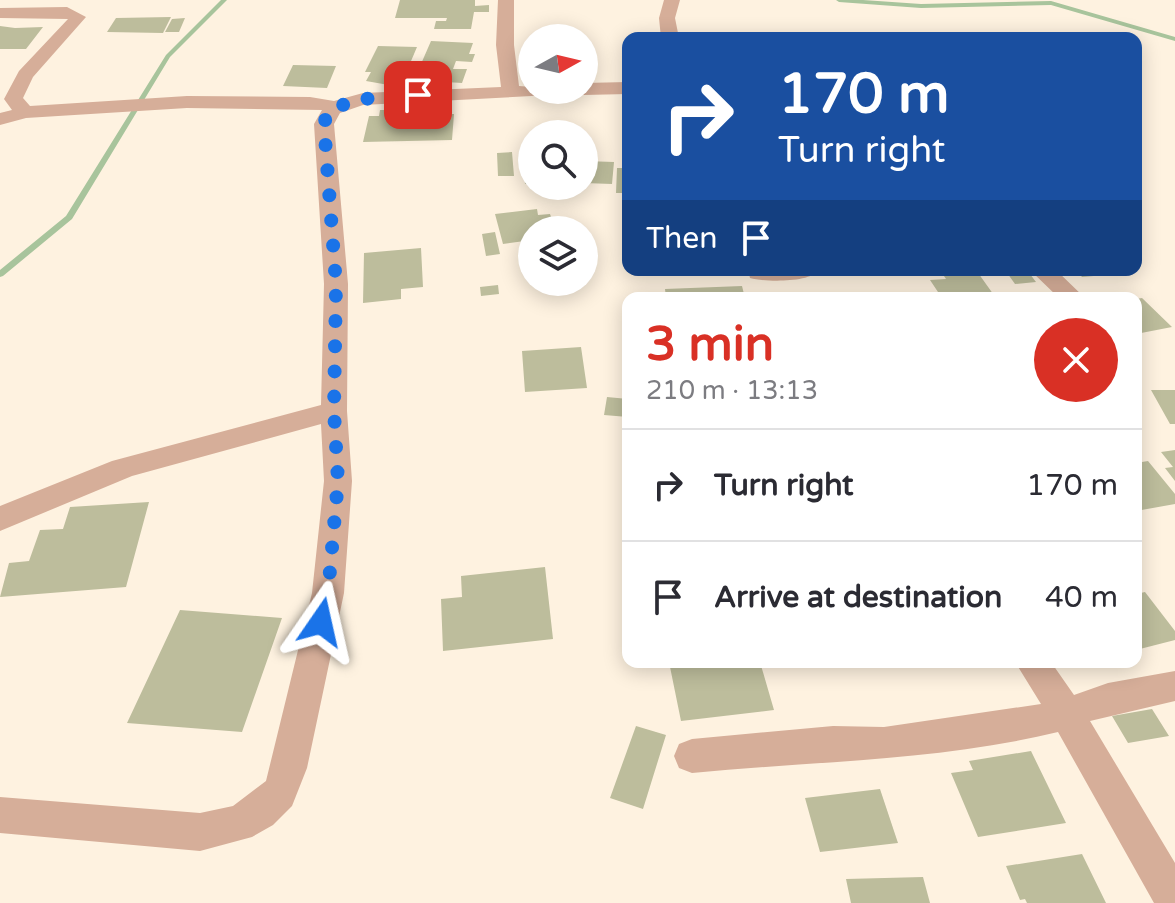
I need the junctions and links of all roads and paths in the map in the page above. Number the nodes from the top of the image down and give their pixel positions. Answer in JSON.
{"nodes":[{"id":1,"x":506,"y":0,"type":"edge"},
{"id":2,"x":672,"y":0,"type":"edge"},
{"id":3,"x":0,"y":13,"type":"edge"},
{"id":4,"x":669,"y":32,"type":"edge"},
{"id":5,"x":622,"y":88,"type":"edge"},
{"id":6,"x":598,"y":89,"type":"edge"},
{"id":7,"x":511,"y":92,"type":"junction"},
{"id":8,"x":518,"y":92,"type":"edge"},
{"id":9,"x":336,"y":107,"type":"junction"},
{"id":10,"x":25,"y":112,"type":"junction"},
{"id":11,"x":0,"y":119,"type":"edge"},
{"id":12,"x":1049,"y":276,"type":"edge"},
{"id":13,"x":1066,"y":292,"type":"edge"},
{"id":14,"x":334,"y":411,"type":"junction"},
{"id":15,"x":0,"y":519,"type":"edge"},
{"id":16,"x":1036,"y":668,"type":"edge"},
{"id":17,"x":1175,"y":686,"type":"edge"},
{"id":18,"x":1067,"y":714,"type":"junction"},
{"id":19,"x":692,"y":756,"type":"dead end"},
{"id":20,"x":0,"y":815,"type":"edge"},
{"id":21,"x":1175,"y":901,"type":"edge"}],
"edges":[{"from":1,"to":7,"type":"street"},
{"from":2,"to":4,"type":"street"},
{"from":3,"to":10,"type":"street"},
{"from":5,"to":6,"type":"street"},
{"from":7,"to":8,"type":"street"},
{"from":7,"to":9,"type":"street"},
{"from":9,"to":10,"type":"street"},
{"from":9,"to":14,"type":"street"},
{"from":10,"to":11,"type":"street"},
{"from":12,"to":13,"type":"street"},
{"from":14,"to":15,"type":"street"},
{"from":14,"to":20,"type":"street"},
{"from":16,"to":18,"type":"street"},
{"from":17,"to":18,"type":"street"},
{"from":18,"to":19,"type":"street"},
{"from":18,"to":21,"type":"street"}]}
